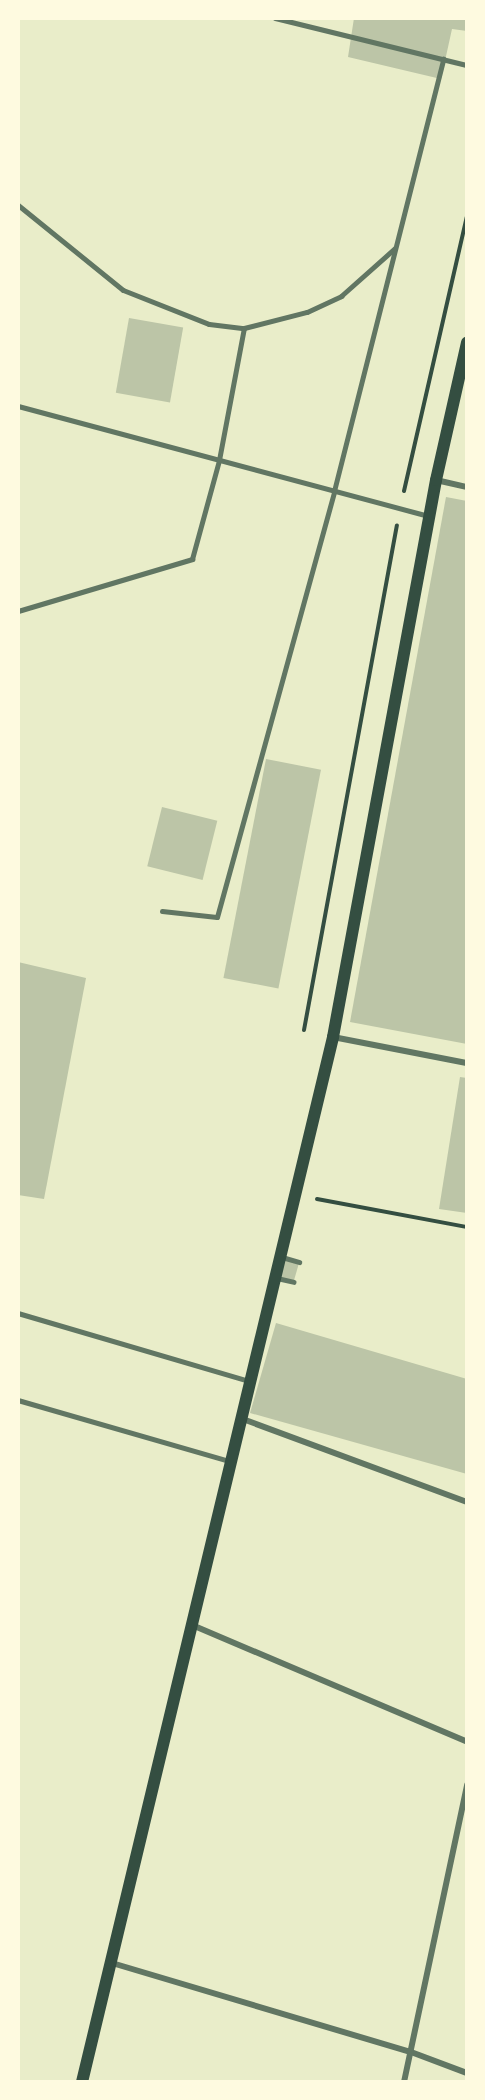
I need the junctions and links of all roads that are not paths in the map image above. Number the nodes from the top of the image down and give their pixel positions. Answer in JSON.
{"nodes":[{"id":1,"x":276,"y":18,"type":"edge"},
{"id":2,"x":443,"y":59,"type":"junction"},
{"id":3,"x":467,"y":65,"type":"edge"},
{"id":4,"x":18,"y":205,"type":"edge"},
{"id":5,"x":396,"y":247,"type":"junction"},
{"id":6,"x":244,"y":328,"type":"junction"},
{"id":7,"x":467,"y":342,"type":"edge"},
{"id":8,"x":18,"y":406,"type":"edge"},
{"id":9,"x":219,"y":460,"type":"junction"},
{"id":10,"x":436,"y":480,"type":"junction"},
{"id":11,"x":467,"y":487,"type":"edge"},
{"id":12,"x":334,"y":491,"type":"junction"},
{"id":13,"x":429,"y":517,"type":"junction"},
{"id":14,"x":18,"y":611,"type":"edge"},
{"id":15,"x":162,"y":911,"type":"dead end"},
{"id":16,"x":333,"y":1037,"type":"junction"},
{"id":17,"x":467,"y":1062,"type":"edge"},
{"id":18,"x":282,"y":1257,"type":"junction"},
{"id":19,"x":299,"y":1262,"type":"dead end"},
{"id":20,"x":277,"y":1278,"type":"junction"},
{"id":21,"x":294,"y":1282,"type":"dead end"},
{"id":22,"x":18,"y":1313,"type":"edge"},
{"id":23,"x":249,"y":1381,"type":"junction"},
{"id":24,"x":18,"y":1400,"type":"edge"},
{"id":25,"x":239,"y":1418,"type":"junction"},
{"id":26,"x":232,"y":1461,"type":"junction"},
{"id":27,"x":467,"y":1502,"type":"edge"},
{"id":28,"x":192,"y":1625,"type":"junction"},
{"id":29,"x":467,"y":1742,"type":"edge"},
{"id":30,"x":467,"y":1785,"type":"edge"},
{"id":31,"x":112,"y":1963,"type":"junction"},
{"id":32,"x":411,"y":2052,"type":"junction"},
{"id":33,"x":467,"y":2073,"type":"edge"},
{"id":34,"x":82,"y":2082,"type":"edge"},
{"id":35,"x":404,"y":2082,"type":"edge"}],
"edges":[{"from":1,"to":2,"type":"street"},
{"from":2,"to":3,"type":"street"},
{"from":2,"to":5,"type":"street"},
{"from":4,"to":6,"type":"street"},
{"from":5,"to":6,"type":"street"},
{"from":5,"to":12,"type":"street"},
{"from":6,"to":9,"type":"street"},
{"from":7,"to":10,"type":"main road"},
{"from":8,"to":9,"type":"street"},
{"from":9,"to":12,"type":"street"},
{"from":9,"to":14,"type":"street"},
{"from":10,"to":11,"type":"street"},
{"from":10,"to":13,"type":"main road"},
{"from":12,"to":13,"type":"street"},
{"from":12,"to":15,"type":"street"},
{"from":13,"to":16,"type":"main road"},
{"from":16,"to":17,"type":"street"},
{"from":16,"to":18,"type":"main road"},
{"from":18,"to":19,"type":"lane"},
{"from":18,"to":20,"type":"main road"},
{"from":20,"to":21,"type":"lane"},
{"from":20,"to":23,"type":"main road"},
{"from":22,"to":23,"type":"lane"},
{"from":23,"to":25,"type":"main road"},
{"from":24,"to":26,"type":"lane"},
{"from":25,"to":26,"type":"main road"},
{"from":25,"to":27,"type":"street"},
{"from":26,"to":28,"type":"main road"},
{"from":28,"to":29,"type":"street"},
{"from":28,"to":31,"type":"main road"},
{"from":30,"to":32,"type":"street"},
{"from":31,"to":32,"type":"street"},
{"from":31,"to":34,"type":"main road"},
{"from":32,"to":33,"type":"street"},
{"from":32,"to":35,"type":"street"}]}
